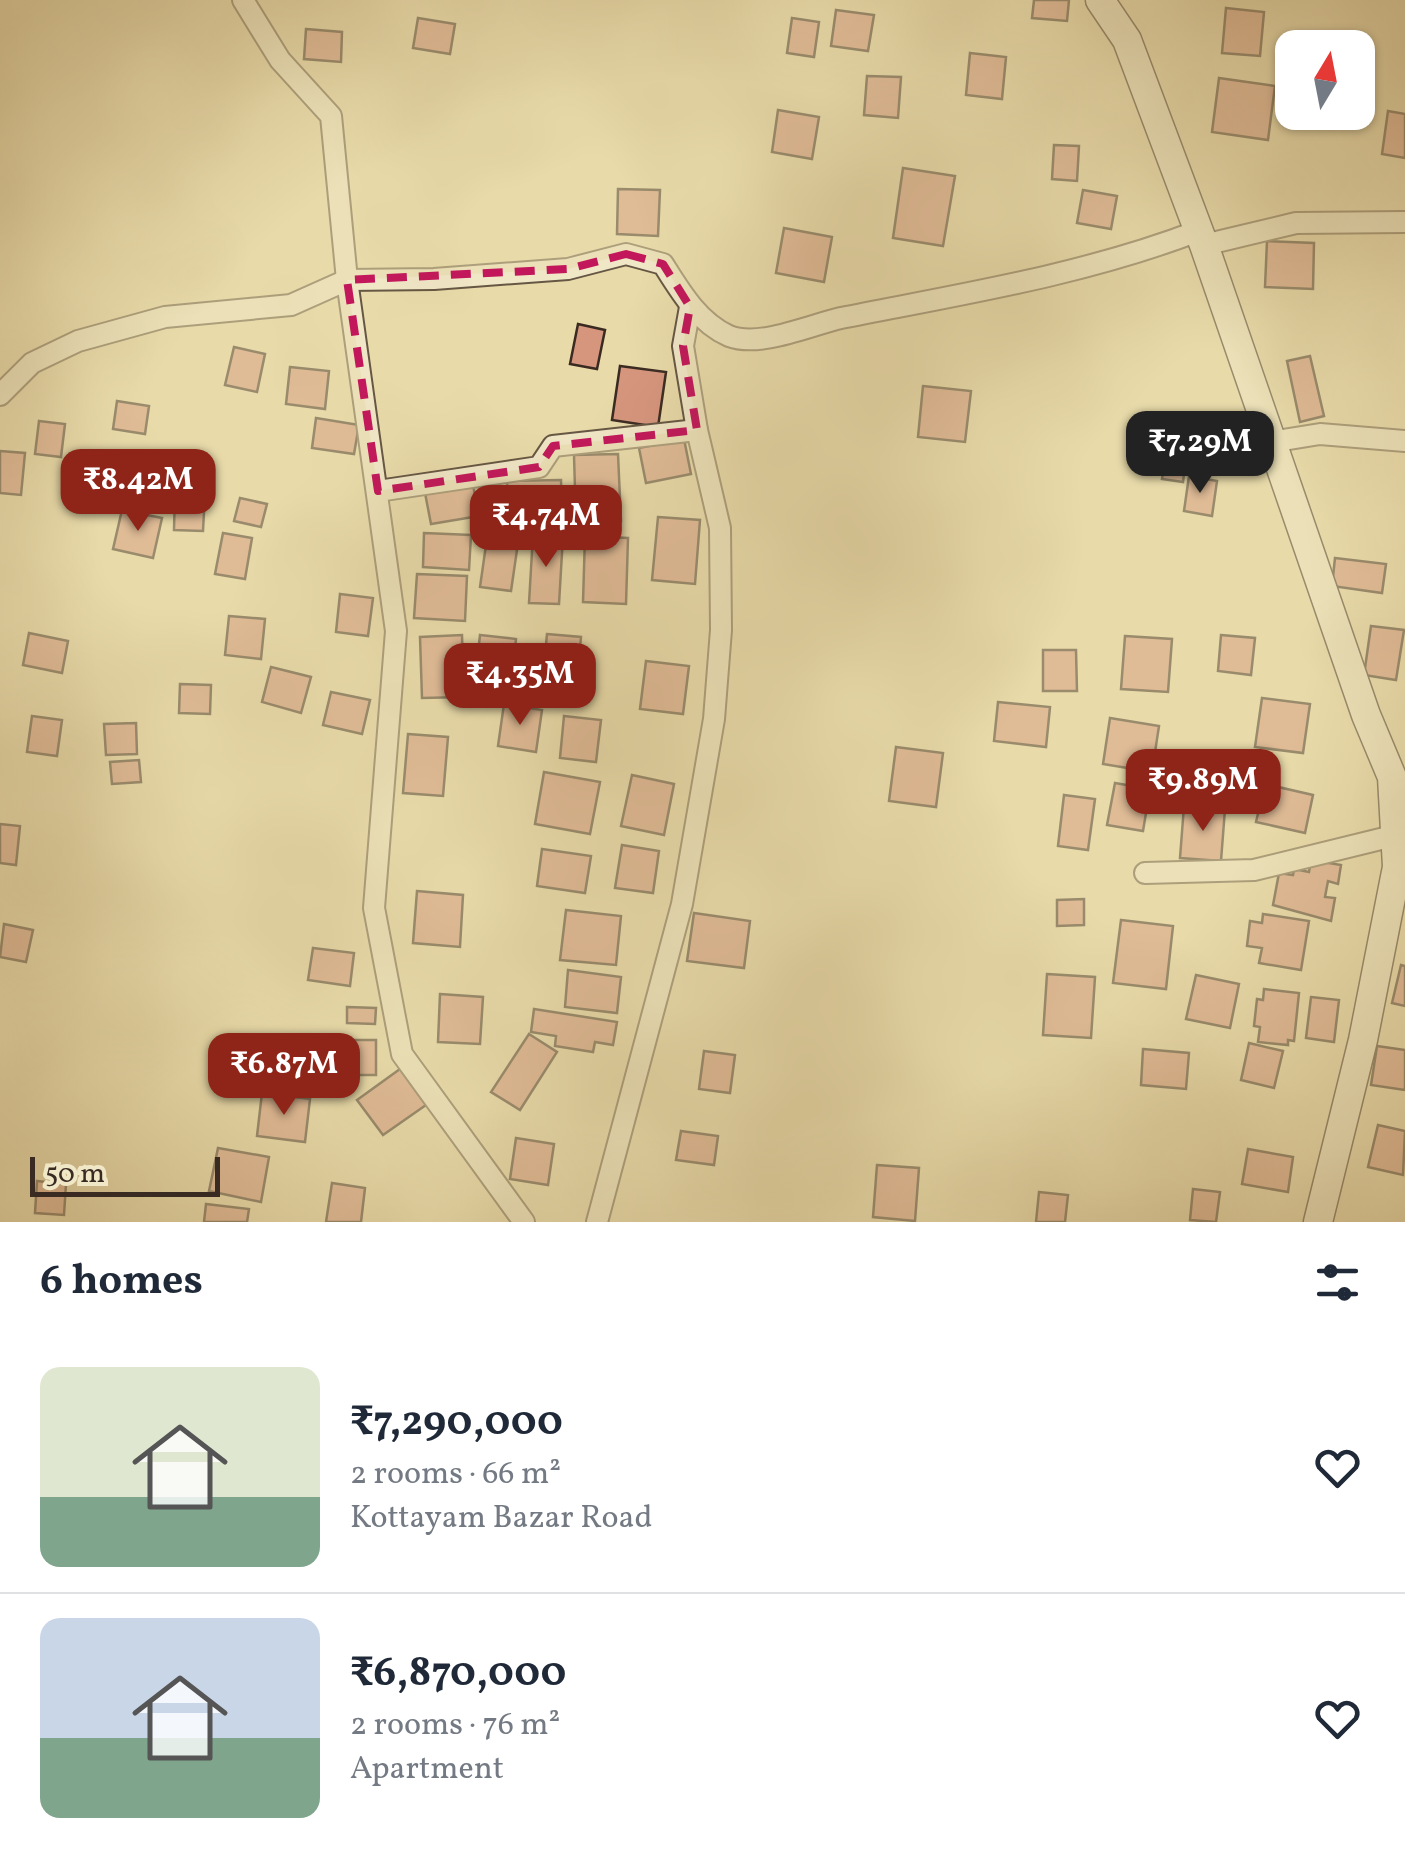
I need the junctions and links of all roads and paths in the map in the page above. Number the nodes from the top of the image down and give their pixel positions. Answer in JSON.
{"nodes":[{"id":1,"x":243,"y":0,"type":"edge"},
{"id":2,"x":1100,"y":0,"type":"edge"},
{"id":3,"x":1405,"y":222,"type":"edge"},
{"id":4,"x":1201,"y":238,"type":"junction"},
{"id":5,"x":347,"y":280,"type":"junction"},
{"id":6,"x":690,"y":307,"type":"junction"},
{"id":7,"x":0,"y":395,"type":"edge"},
{"id":8,"x":696,"y":430,"type":"junction"},
{"id":9,"x":1405,"y":441,"type":"edge"},
{"id":10,"x":1270,"y":442,"type":"junction"},
{"id":11,"x":378,"y":491,"type":"junction"},
{"id":12,"x":1397,"y":835,"type":"junction"},
{"id":13,"x":1145,"y":874,"type":"dead end"},
{"id":14,"x":524,"y":1222,"type":"edge"},
{"id":15,"x":597,"y":1222,"type":"edge"},
{"id":16,"x":1318,"y":1222,"type":"edge"}],
"edges":[{"from":1,"to":5,"type":"street"},
{"from":2,"to":4,"type":"main road"},
{"from":3,"to":4,"type":"street"},
{"from":4,"to":6,"type":"street"},
{"from":4,"to":10,"type":"main road"},
{"from":5,"to":6,"type":"street"},
{"from":5,"to":7,"type":"street"},
{"from":5,"to":11,"type":"street"},
{"from":6,"to":8,"type":"street"},
{"from":8,"to":11,"type":"street"},
{"from":8,"to":15,"type":"street"},
{"from":9,"to":10,"type":"street"},
{"from":10,"to":12,"type":"main road"},
{"from":11,"to":14,"type":"street"},
{"from":12,"to":13,"type":"street"},
{"from":12,"to":16,"type":"main road"}]}
